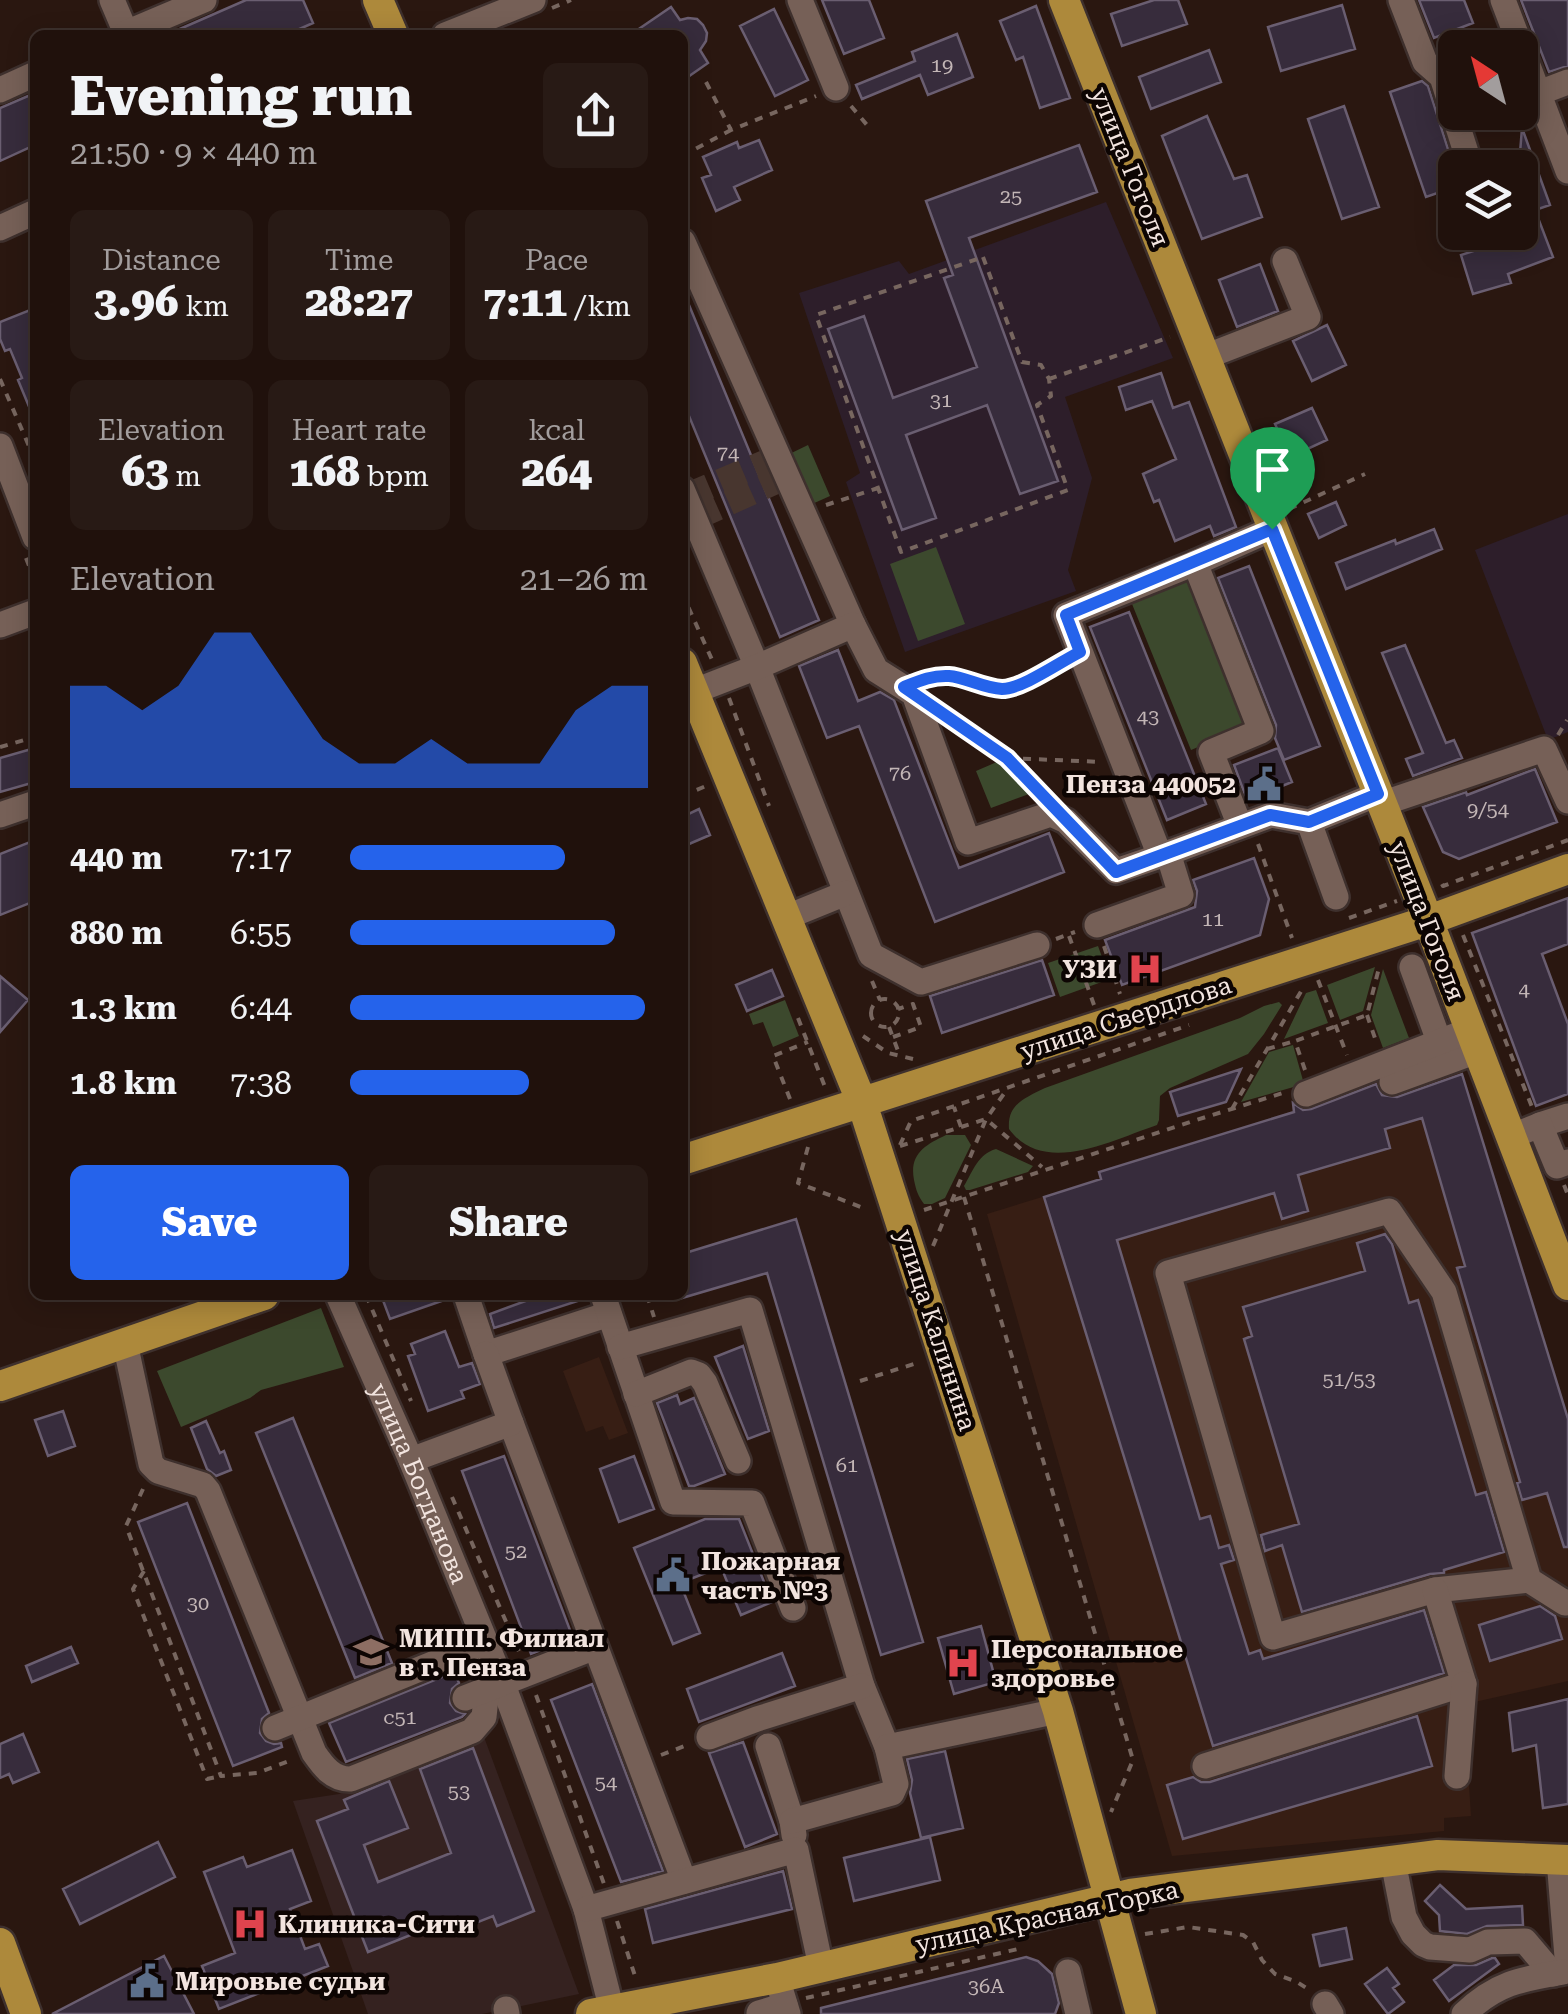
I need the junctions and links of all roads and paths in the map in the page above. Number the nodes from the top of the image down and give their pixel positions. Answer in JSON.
{"nodes":[{"id":1,"x":112,"y":0,"type":"edge"},
{"id":2,"x":204,"y":0,"type":"edge"},
{"id":3,"x":378,"y":0,"type":"edge"},
{"id":4,"x":533,"y":0,"type":"edge"},
{"id":5,"x":800,"y":0,"type":"edge"},
{"id":6,"x":1064,"y":0,"type":"edge"},
{"id":7,"x":1401,"y":0,"type":"edge"},
{"id":8,"x":1504,"y":0,"type":"edge"},
{"id":9,"x":123,"y":30,"type":"edge"},
{"id":10,"x":134,"y":30,"type":"edge"},
{"id":11,"x":392,"y":30,"type":"edge"},
{"id":12,"x":458,"y":30,"type":"edge"},
{"id":13,"x":1512,"y":30,"type":"edge"},
{"id":14,"x":1438,"y":73,"type":"edge"},
{"id":15,"x":30,"y":76,"type":"edge"},
{"id":16,"x":706,"y":82,"type":"dead end"},
{"id":17,"x":1568,"y":82,"type":"edge"},
{"id":18,"x":836,"y":88,"type":"junction"},
{"id":19,"x":0,"y":90,"type":"edge"},
{"id":20,"x":1538,"y":94,"type":"edge"},
{"id":21,"x":1538,"y":114,"type":"edge"},
{"id":22,"x":866,"y":125,"type":"dead end"},
{"id":23,"x":731,"y":130,"type":"junction"},
{"id":24,"x":688,"y":153,"type":"edge"},
{"id":25,"x":1568,"y":171,"type":"edge"},
{"id":26,"x":30,"y":214,"type":"edge"},
{"id":27,"x":0,"y":228,"type":"edge"},
{"id":28,"x":688,"y":255,"type":"edge"},
{"id":29,"x":1285,"y":261,"type":"dead end"},
{"id":30,"x":1193,"y":326,"type":"junction"},
{"id":31,"x":1205,"y":357,"type":"junction"},
{"id":32,"x":0,"y":378,"type":"edge"},
{"id":33,"x":1049,"y":380,"type":"junction"},
{"id":34,"x":0,"y":446,"type":"edge"},
{"id":35,"x":30,"y":448,"type":"edge"},
{"id":36,"x":1364,"y":474,"type":"dead end"},
{"id":37,"x":878,"y":488,"type":"junction"},
{"id":38,"x":688,"y":502,"type":"edge"},
{"id":39,"x":828,"y":504,"type":"dead end"},
{"id":40,"x":1281,"y":519,"type":"junction"},
{"id":41,"x":30,"y":525,"type":"edge"},
{"id":42,"x":1195,"y":563,"type":"junction"},
{"id":43,"x":30,"y":614,"type":"edge"},
{"id":44,"x":688,"y":614,"type":"edge"},
{"id":45,"x":853,"y":625,"type":"junction"},
{"id":46,"x":0,"y":626,"type":"edge"},
{"id":47,"x":1080,"y":652,"type":"junction"},
{"id":48,"x":757,"y":667,"type":"junction"},
{"id":49,"x":688,"y":668,"type":"edge"},
{"id":50,"x":708,"y":686,"type":"junction"},
{"id":51,"x":904,"y":687,"type":"junction"},
{"id":52,"x":945,"y":715,"type":"dead end"},
{"id":53,"x":30,"y":739,"type":"edge"},
{"id":54,"x":0,"y":748,"type":"edge"},
{"id":55,"x":1007,"y":758,"type":"junction"},
{"id":56,"x":1123,"y":763,"type":"junction"},
{"id":57,"x":707,"y":786,"type":"dead end"},
{"id":58,"x":688,"y":794,"type":"edge"},
{"id":59,"x":1380,"y":799,"type":"junction"},
{"id":60,"x":1568,"y":801,"type":"edge"},
{"id":61,"x":30,"y":805,"type":"edge"},
{"id":62,"x":0,"y":815,"type":"edge"},
{"id":63,"x":1066,"y":821,"type":"junction"},
{"id":64,"x":1309,"y":822,"type":"junction"},
{"id":65,"x":1245,"y":824,"type":"junction"},
{"id":66,"x":1568,"y":840,"type":"edge"},
{"id":67,"x":1164,"y":855,"type":"junction"},
{"id":68,"x":1568,"y":869,"type":"edge"},
{"id":69,"x":1443,"y":886,"type":"dead end"},
{"id":70,"x":846,"y":893,"type":"junction"},
{"id":71,"x":1336,"y":897,"type":"dead end"},
{"id":72,"x":787,"y":916,"type":"junction"},
{"id":73,"x":1428,"y":920,"type":"junction"},
{"id":74,"x":1097,"y":925,"type":"junction"},
{"id":75,"x":1461,"y":930,"type":"dead end"},
{"id":76,"x":1068,"y":934,"type":"junction"},
{"id":77,"x":1292,"y":938,"type":"dead end"},
{"id":78,"x":1037,"y":945,"type":"joint"},
{"id":79,"x":1110,"y":964,"type":"junction"},
{"id":80,"x":1366,"y":964,"type":"dead end"},
{"id":81,"x":1412,"y":968,"type":"dead end"},
{"id":82,"x":1083,"y":974,"type":"junction"},
{"id":83,"x":872,"y":979,"type":"dead end"},
{"id":84,"x":1305,"y":985,"type":"junction"},
{"id":85,"x":1286,"y":992,"type":"dead end"},
{"id":86,"x":1121,"y":996,"type":"dead end"},
{"id":87,"x":880,"y":1000,"type":"junction"},
{"id":88,"x":1094,"y":1005,"type":"dead end"},
{"id":89,"x":794,"y":1006,"type":"dead end"},
{"id":90,"x":898,"y":1008,"type":"junction"},
{"id":91,"x":1194,"y":1024,"type":"dead end"},
{"id":92,"x":889,"y":1026,"type":"junction"},
{"id":93,"x":1337,"y":1026,"type":"junction"},
{"id":94,"x":893,"y":1037,"type":"junction"},
{"id":95,"x":1439,"y":1040,"type":"junction"},
{"id":96,"x":1473,"y":1040,"type":"junction"},
{"id":97,"x":1295,"y":1041,"type":"junction"},
{"id":98,"x":808,"y":1042,"type":"junction"},
{"id":99,"x":1267,"y":1049,"type":"junction"},
{"id":100,"x":900,"y":1056,"type":"dead end"},
{"id":101,"x":1352,"y":1069,"type":"dead end"},
{"id":102,"x":1392,"y":1082,"type":"dead end"},
{"id":103,"x":826,"y":1087,"type":"dead end"},
{"id":104,"x":1008,"y":1088,"type":"junction"},
{"id":105,"x":1304,"y":1089,"type":"junction"},
{"id":106,"x":790,"y":1099,"type":"dead end"},
{"id":107,"x":862,"y":1103,"type":"junction"},
{"id":108,"x":954,"y":1107,"type":"junction"},
{"id":109,"x":1232,"y":1109,"type":"junction"},
{"id":110,"x":1568,"y":1116,"type":"edge"},
{"id":111,"x":986,"y":1119,"type":"junction"},
{"id":112,"x":1540,"y":1125,"type":"junction"},
{"id":113,"x":961,"y":1127,"type":"junction"},
{"id":114,"x":1510,"y":1136,"type":"junction"},
{"id":115,"x":810,"y":1140,"type":"dead end"},
{"id":116,"x":688,"y":1158,"type":"edge"},
{"id":117,"x":1568,"y":1162,"type":"edge"},
{"id":118,"x":1044,"y":1169,"type":"junction"},
{"id":119,"x":964,"y":1196,"type":"junction"},
{"id":120,"x":952,"y":1200,"type":"junction"},
{"id":121,"x":866,"y":1209,"type":"dead end"},
{"id":122,"x":920,"y":1212,"type":"dead end"},
{"id":123,"x":928,"y":1237,"type":"dead end"},
{"id":124,"x":1568,"y":1284,"type":"edge"},
{"id":125,"x":250,"y":1300,"type":"edge"},
{"id":126,"x":340,"y":1300,"type":"edge"},
{"id":127,"x":468,"y":1300,"type":"edge"},
{"id":128,"x":606,"y":1304,"type":"edge"},
{"id":129,"x":125,"y":1344,"type":"junction"},
{"id":130,"x":620,"y":1347,"type":"junction"},
{"id":131,"x":486,"y":1354,"type":"junction"},
{"id":132,"x":916,"y":1364,"type":"dead end"},
{"id":133,"x":860,"y":1381,"type":"dead end"},
{"id":134,"x":0,"y":1386,"type":"edge"},
{"id":135,"x":636,"y":1394,"type":"junction"},
{"id":136,"x":510,"y":1424,"type":"junction"},
{"id":137,"x":411,"y":1460,"type":"junction"},
{"id":138,"x":738,"y":1461,"type":"dead end"},
{"id":139,"x":153,"y":1466,"type":"junction"},
{"id":140,"x":144,"y":1570,"type":"junction"},
{"id":141,"x":1529,"y":1580,"type":"junction"},
{"id":142,"x":1435,"y":1590,"type":"junction"},
{"id":143,"x":1568,"y":1602,"type":"edge"},
{"id":144,"x":793,"y":1608,"type":"dead end"},
{"id":145,"x":486,"y":1642,"type":"junction"},
{"id":146,"x":595,"y":1648,"type":"junction"},
{"id":147,"x":1464,"y":1684,"type":"junction"},
{"id":148,"x":862,"y":1686,"type":"junction"},
{"id":149,"x":485,"y":1690,"type":"junction"},
{"id":150,"x":1058,"y":1711,"type":"junction"},
{"id":151,"x":300,"y":1718,"type":"junction"},
{"id":152,"x":275,"y":1728,"type":"dead end"},
{"id":153,"x":708,"y":1737,"type":"dead end"},
{"id":154,"x":768,"y":1746,"type":"dead end"},
{"id":155,"x":886,"y":1747,"type":"junction"},
{"id":156,"x":314,"y":1753,"type":"junction"},
{"id":157,"x":215,"y":1758,"type":"junction"},
{"id":158,"x":200,"y":1763,"type":"junction"},
{"id":159,"x":1205,"y":1766,"type":"dead end"},
{"id":160,"x":221,"y":1776,"type":"junction"},
{"id":161,"x":1457,"y":1776,"type":"dead end"},
{"id":162,"x":1110,"y":1812,"type":"dead end"},
{"id":163,"x":792,"y":1821,"type":"junction"},
{"id":164,"x":796,"y":1850,"type":"junction"},
{"id":165,"x":1564,"y":1860,"type":"edge"},
{"id":166,"x":1393,"y":1861,"type":"junction"},
{"id":167,"x":684,"y":1881,"type":"junction"},
{"id":168,"x":1110,"y":1899,"type":"junction"},
{"id":169,"x":586,"y":1909,"type":"junction"},
{"id":170,"x":1141,"y":1935,"type":"dead end"},
{"id":171,"x":0,"y":1943,"type":"edge"},
{"id":172,"x":1018,"y":1949,"type":"dead end"},
{"id":173,"x":821,"y":1967,"type":"junction"},
{"id":174,"x":1068,"y":1972,"type":"dead end"},
{"id":175,"x":1563,"y":1972,"type":"edge"},
{"id":176,"x":790,"y":1999,"type":"edge"},
{"id":177,"x":1328,"y":2009,"type":"edge"},
{"id":178,"x":605,"y":2013,"type":"edge"},
{"id":179,"x":759,"y":2013,"type":"edge"},
{"id":180,"x":26,"y":2014,"type":"edge"},
{"id":181,"x":1078,"y":2014,"type":"edge"},
{"id":182,"x":1142,"y":2014,"type":"edge"},
{"id":183,"x":1464,"y":2014,"type":"edge"}],
"edges":[{"from":1,"to":9,"type":"street"},
{"from":2,"to":10,"type":"street"},
{"from":3,"to":11,"type":"main road"},
{"from":4,"to":12,"type":"street"},
{"from":5,"to":18,"type":"street"},
{"from":6,"to":30,"type":"main road","name":"улица Гоголя"},
{"from":7,"to":14,"type":"street"},
{"from":8,"to":13,"type":"street"},
{"from":15,"to":19,"type":"street"},
{"from":16,"to":23,"type":"path"},
{"from":17,"to":20,"type":"street"},
{"from":18,"to":22,"type":"path"},
{"from":18,"to":23,"type":"path"},
{"from":21,"to":25,"type":"street"},
{"from":23,"to":24,"type":"path"},
{"from":26,"to":27,"type":"street"},
{"from":28,"to":45,"type":"street"},
{"from":29,"to":31,"type":"street"},
{"from":30,"to":31,"type":"main road","name":"улица Гоголя"},
{"from":30,"to":33,"type":"path"},
{"from":31,"to":40,"type":"main road","name":"улица Гоголя"},
{"from":32,"to":35,"type":"path"},
{"from":33,"to":37,"type":"path"},
{"from":33,"to":37,"type":"path"},
{"from":34,"to":41,"type":"street"},
{"from":36,"to":40,"type":"path"},
{"from":37,"to":39,"type":"path"},
{"from":38,"to":48,"type":"street"},
{"from":40,"to":42,"type":"street"},
{"from":40,"to":59,"type":"main road","name":"улица Гоголя"},
{"from":42,"to":47,"type":"street"},
{"from":42,"to":65,"type":"street"},
{"from":43,"to":46,"type":"street"},
{"from":44,"to":50,"type":"path"},
{"from":45,"to":48,"type":"street"},
{"from":45,"to":51,"type":"street"},
{"from":47,"to":51,"type":"path"},
{"from":47,"to":56,"type":"street"},
{"from":48,"to":50,"type":"street"},
{"from":48,"to":70,"type":"street"},
{"from":49,"to":50,"type":"main road","name":"улица Калинина"},
{"from":50,"to":72,"type":"main road","name":"улица Калинина"},
{"from":51,"to":63,"type":"street"},
{"from":52,"to":55,"type":"path"},
{"from":53,"to":54,"type":"path"},
{"from":55,"to":56,"type":"path"},
{"from":55,"to":63,"type":"path"},
{"from":56,"to":67,"type":"street"},
{"from":57,"to":58,"type":"path"},
{"from":59,"to":60,"type":"street"},
{"from":59,"to":64,"type":"street"},
{"from":59,"to":73,"type":"main road","name":"улица Гоголя"},
{"from":61,"to":62,"type":"street"},
{"from":63,"to":67,"type":"street"},
{"from":64,"to":65,"type":"street"},
{"from":64,"to":71,"type":"street"},
{"from":65,"to":67,"type":"street"},
{"from":65,"to":77,"type":"path"},
{"from":66,"to":69,"type":"path"},
{"from":67,"to":74,"type":"street"},
{"from":68,"to":73,"type":"main road","name":"улица Свердлова"},
{"from":70,"to":72,"type":"street"},
{"from":70,"to":78,"type":"street"},
{"from":72,"to":107,"type":"main road","name":"улица Калинина"},
{"from":73,"to":96,"type":"main road","name":"улица Гоголя"},
{"from":73,"to":107,"type":"main road","name":"улица Свердлова"},
{"from":74,"to":76,"type":"path"},
{"from":74,"to":79,"type":"path"},
{"from":75,"to":112,"type":"path"},
{"from":76,"to":78,"type":"path"},
{"from":76,"to":82,"type":"path"},
{"from":79,"to":82,"type":"path"},
{"from":79,"to":86,"type":"path"},
{"from":80,"to":93,"type":"path"},
{"from":81,"to":95,"type":"street"},
{"from":82,"to":88,"type":"path"},
{"from":83,"to":87,"type":"path"},
{"from":84,"to":85,"type":"path"},
{"from":84,"to":93,"type":"path"},
{"from":84,"to":99,"type":"path"},
{"from":87,"to":90,"type":"path"},
{"from":87,"to":92,"type":"path"},
{"from":89,"to":98,"type":"path"},
{"from":90,"to":92,"type":"path"},
{"from":90,"to":94,"type":"path"},
{"from":91,"to":104,"type":"path"},
{"from":92,"to":94,"type":"path"},
{"from":93,"to":97,"type":"path"},
{"from":93,"to":101,"type":"path"},
{"from":94,"to":100,"type":"path"},
{"from":95,"to":96,"type":"street"},
{"from":95,"to":105,"type":"street"},
{"from":96,"to":102,"type":"street"},
{"from":96,"to":114,"type":"main road","name":"улица Гоголя"},
{"from":97,"to":99,"type":"path"},
{"from":97,"to":105,"type":"path"},
{"from":98,"to":103,"type":"path"},
{"from":98,"to":106,"type":"path"},
{"from":99,"to":109,"type":"path"},
{"from":104,"to":108,"type":"path"},
{"from":104,"to":111,"type":"path"},
{"from":105,"to":109,"type":"path"},
{"from":107,"to":116,"type":"main road","name":"улица Свердлова"},
{"from":107,"to":150,"type":"main road","name":"улица Калинина"},
{"from":108,"to":113,"type":"path"},
{"from":108,"to":113,"type":"path"},
{"from":109,"to":118,"type":"path"},
{"from":110,"to":112,"type":"street"},
{"from":111,"to":113,"type":"path"},
{"from":111,"to":118,"type":"path"},
{"from":111,"to":120,"type":"path"},
{"from":112,"to":114,"type":"street"},
{"from":112,"to":117,"type":"street"},
{"from":114,"to":124,"type":"main road","name":"улица Гоголя"},
{"from":115,"to":121,"type":"path"},
{"from":118,"to":119,"type":"path"},
{"from":119,"to":120,"type":"path"},
{"from":119,"to":162,"type":"path"},
{"from":120,"to":122,"type":"path"},
{"from":120,"to":123,"type":"path"},
{"from":125,"to":129,"type":"main road"},
{"from":126,"to":137,"type":"street","name":"улица Богданова"},
{"from":127,"to":131,"type":"street"},
{"from":128,"to":130,"type":"street"},
{"from":128,"to":131,"type":"street"},
{"from":129,"to":134,"type":"main road"},
{"from":129,"to":139,"type":"street"},
{"from":130,"to":135,"type":"street"},
{"from":130,"to":148,"type":"street"},
{"from":131,"to":136,"type":"street"},
{"from":132,"to":133,"type":"path"},
{"from":135,"to":138,"type":"street"},
{"from":135,"to":144,"type":"street"},
{"from":136,"to":137,"type":"street"},
{"from":136,"to":146,"type":"street"},
{"from":137,"to":145,"type":"street","name":"улица Богданова"},
{"from":139,"to":140,"type":"path"},
{"from":139,"to":151,"type":"street"},
{"from":140,"to":157,"type":"path"},
{"from":140,"to":158,"type":"path"},
{"from":141,"to":142,"type":"street"},
{"from":141,"to":142,"type":"street"},
{"from":141,"to":143,"type":"street"},
{"from":142,"to":147,"type":"street"},
{"from":145,"to":149,"type":"street","name":"улица Богданова"},
{"from":145,"to":151,"type":"street"},
{"from":146,"to":149,"type":"street"},
{"from":146,"to":167,"type":"street"},
{"from":147,"to":159,"type":"street"},
{"from":147,"to":161,"type":"street"},
{"from":148,"to":153,"type":"street"},
{"from":148,"to":155,"type":"street"},
{"from":149,"to":156,"type":"street"},
{"from":149,"to":169,"type":"street","name":"улица Богданова"},
{"from":150,"to":155,"type":"street"},
{"from":150,"to":168,"type":"main road","name":"улица Калинина"},
{"from":151,"to":152,"type":"street"},
{"from":151,"to":156,"type":"street"},
{"from":154,"to":163,"type":"street"},
{"from":155,"to":163,"type":"street"},
{"from":156,"to":160,"type":"path"},
{"from":157,"to":158,"type":"path"},
{"from":157,"to":160,"type":"path"},
{"from":158,"to":160,"type":"path"},
{"from":163,"to":164,"type":"street"},
{"from":164,"to":167,"type":"street"},
{"from":164,"to":173,"type":"street"},
{"from":165,"to":166,"type":"main road","name":"улица Красная Горка"},
{"from":165,"to":175,"type":"street"},
{"from":166,"to":168,"type":"main road","name":"улица Красная Горка"},
{"from":166,"to":175,"type":"street"},
{"from":167,"to":169,"type":"street"},
{"from":168,"to":173,"type":"main road","name":"улица Красная Горка"},
{"from":168,"to":182,"type":"main road","name":"улица Калинина"},
{"from":169,"to":178,"type":"street","name":"улица Богданова"},
{"from":170,"to":177,"type":"path"},
{"from":171,"to":180,"type":"main road"},
{"from":172,"to":176,"type":"path"},
{"from":173,"to":176,"type":"main road","name":"улица Красная Горка"},
{"from":174,"to":181,"type":"street"},
{"from":175,"to":183,"type":"street"},
{"from":176,"to":178,"type":"main road","name":"улица Красная Горка"},
{"from":176,"to":179,"type":"street"}]}
